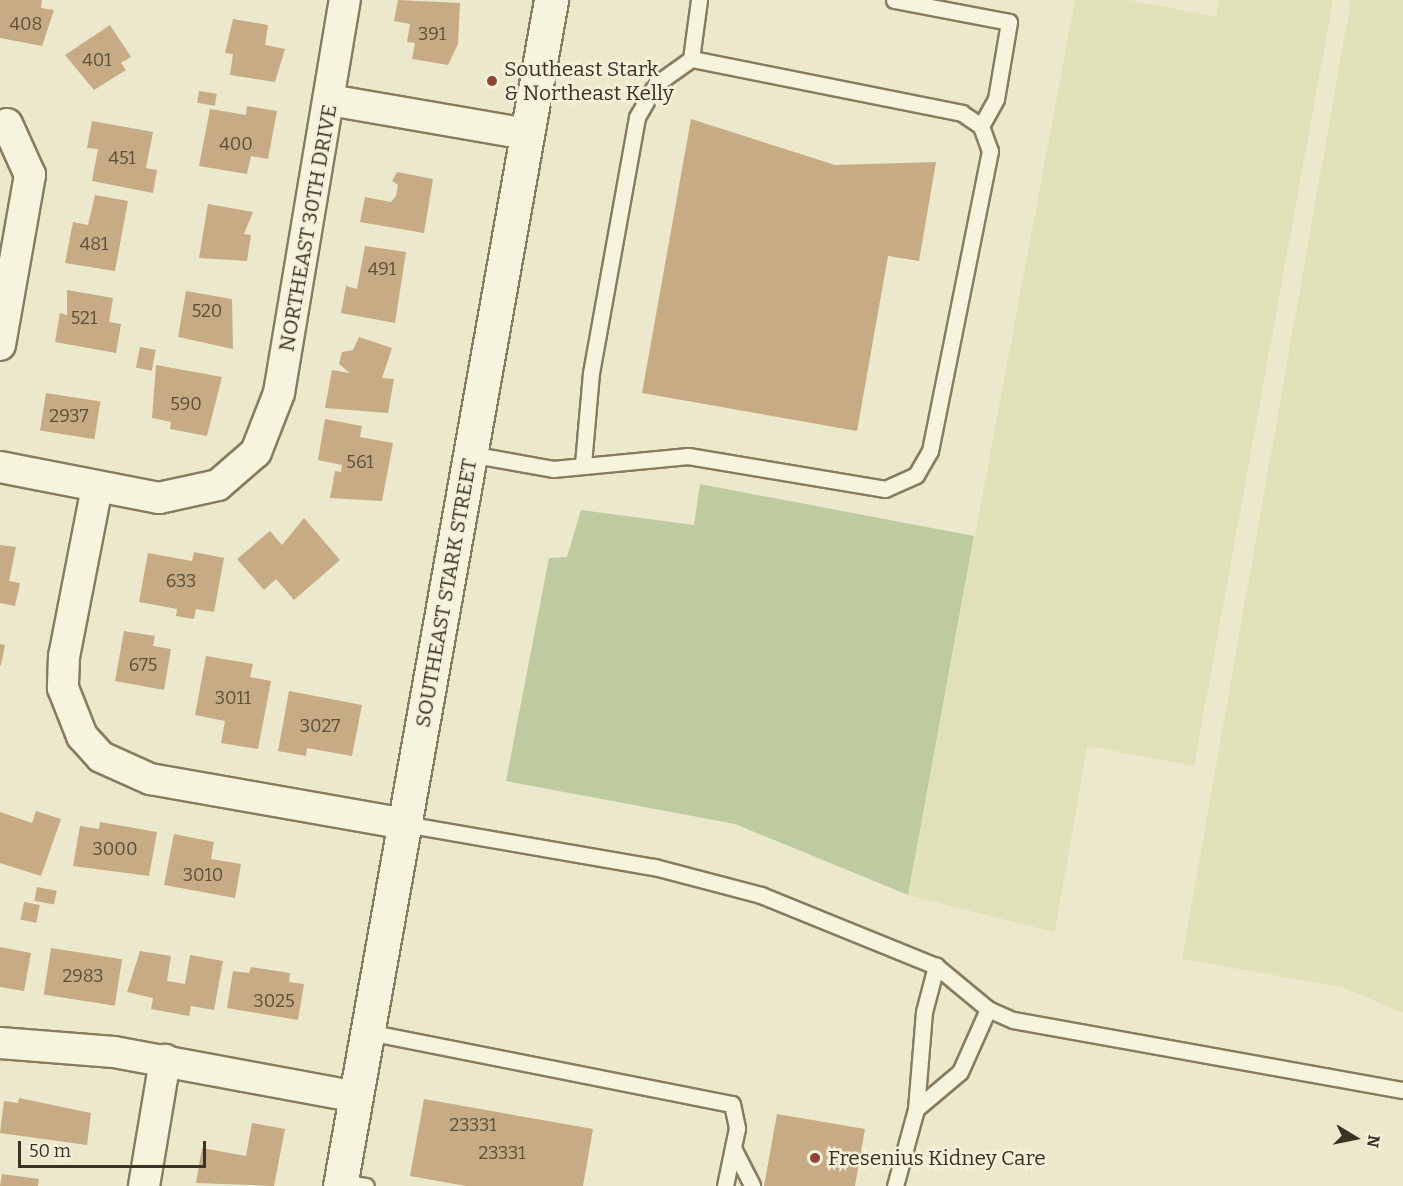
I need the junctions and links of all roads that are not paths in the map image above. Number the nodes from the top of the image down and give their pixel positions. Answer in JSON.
{"nodes":[{"id":1,"x":345,"y":0,"type":"edge"},
{"id":2,"x":551,"y":0,"type":"edge"},
{"id":3,"x":699,"y":0,"type":"edge"},
{"id":4,"x":894,"y":0,"type":"edge"},
{"id":5,"x":691,"y":59,"type":"junction"},
{"id":6,"x":330,"y":100,"type":"junction"},
{"id":7,"x":7,"y":124,"type":"dead end"},
{"id":8,"x":981,"y":126,"type":"junction"},
{"id":9,"x":527,"y":134,"type":"junction"},
{"id":10,"x":0,"y":345,"type":"edge"},
{"id":11,"x":470,"y":454,"type":"junction"},
{"id":12,"x":583,"y":464,"type":"junction"},
{"id":13,"x":0,"y":467,"type":"edge"},
{"id":14,"x":97,"y":488,"type":"junction"},
{"id":15,"x":404,"y":824,"type":"junction"},
{"id":16,"x":936,"y":966,"type":"junction"},
{"id":17,"x":988,"y":1010,"type":"junction"},
{"id":18,"x":368,"y":1032,"type":"junction"},
{"id":19,"x":0,"y":1042,"type":"edge"},
{"id":20,"x":165,"y":1060,"type":"junction"},
{"id":21,"x":1403,"y":1090,"type":"edge"},
{"id":22,"x":356,"y":1097,"type":"junction"},
{"id":23,"x":916,"y":1109,"type":"junction"},
{"id":24,"x":733,"y":1148,"type":"junction"},
{"id":25,"x":349,"y":1185,"type":"edge"},
{"id":26,"x":752,"y":1185,"type":"edge"},
{"id":27,"x":144,"y":1186,"type":"edge"},
{"id":28,"x":725,"y":1186,"type":"edge"},
{"id":29,"x":895,"y":1186,"type":"edge"}],
"edges":[{"from":1,"to":6,"type":"street","name":"NORTHEAST 30TH DRIVE"},
{"from":2,"to":9,"type":"main road","name":"SOUTHEAST STARK STREET"},
{"from":3,"to":5,"type":"lane"},
{"from":4,"to":8,"type":"lane"},
{"from":5,"to":8,"type":"lane"},
{"from":5,"to":12,"type":"lane"},
{"from":6,"to":9,"type":"street"},
{"from":6,"to":14,"type":"street","name":"NORTHEAST 30TH DRIVE"},
{"from":7,"to":10,"type":"street"},
{"from":8,"to":12,"type":"lane"},
{"from":9,"to":11,"type":"main road","name":"SOUTHEAST STARK STREET"},
{"from":11,"to":12,"type":"lane"},
{"from":11,"to":15,"type":"main road","name":"SOUTHEAST STARK STREET"},
{"from":13,"to":14,"type":"street"},
{"from":14,"to":15,"type":"street"},
{"from":15,"to":16,"type":"lane"},
{"from":15,"to":18,"type":"main road","name":"SOUTHEAST STARK STREET"},
{"from":16,"to":17,"type":"lane"},
{"from":16,"to":23,"type":"lane"},
{"from":17,"to":21,"type":"lane"},
{"from":17,"to":23,"type":"lane"},
{"from":18,"to":22,"type":"main road","name":"SOUTHEAST STARK STREET"},
{"from":18,"to":24,"type":"lane"},
{"from":19,"to":20,"type":"street"},
{"from":20,"to":22,"type":"street"},
{"from":20,"to":27,"type":"street"},
{"from":22,"to":25,"type":"main road","name":"SOUTHEAST STARK STREET"},
{"from":23,"to":29,"type":"lane"},
{"from":24,"to":26,"type":"lane"},
{"from":24,"to":28,"type":"lane"}]}
